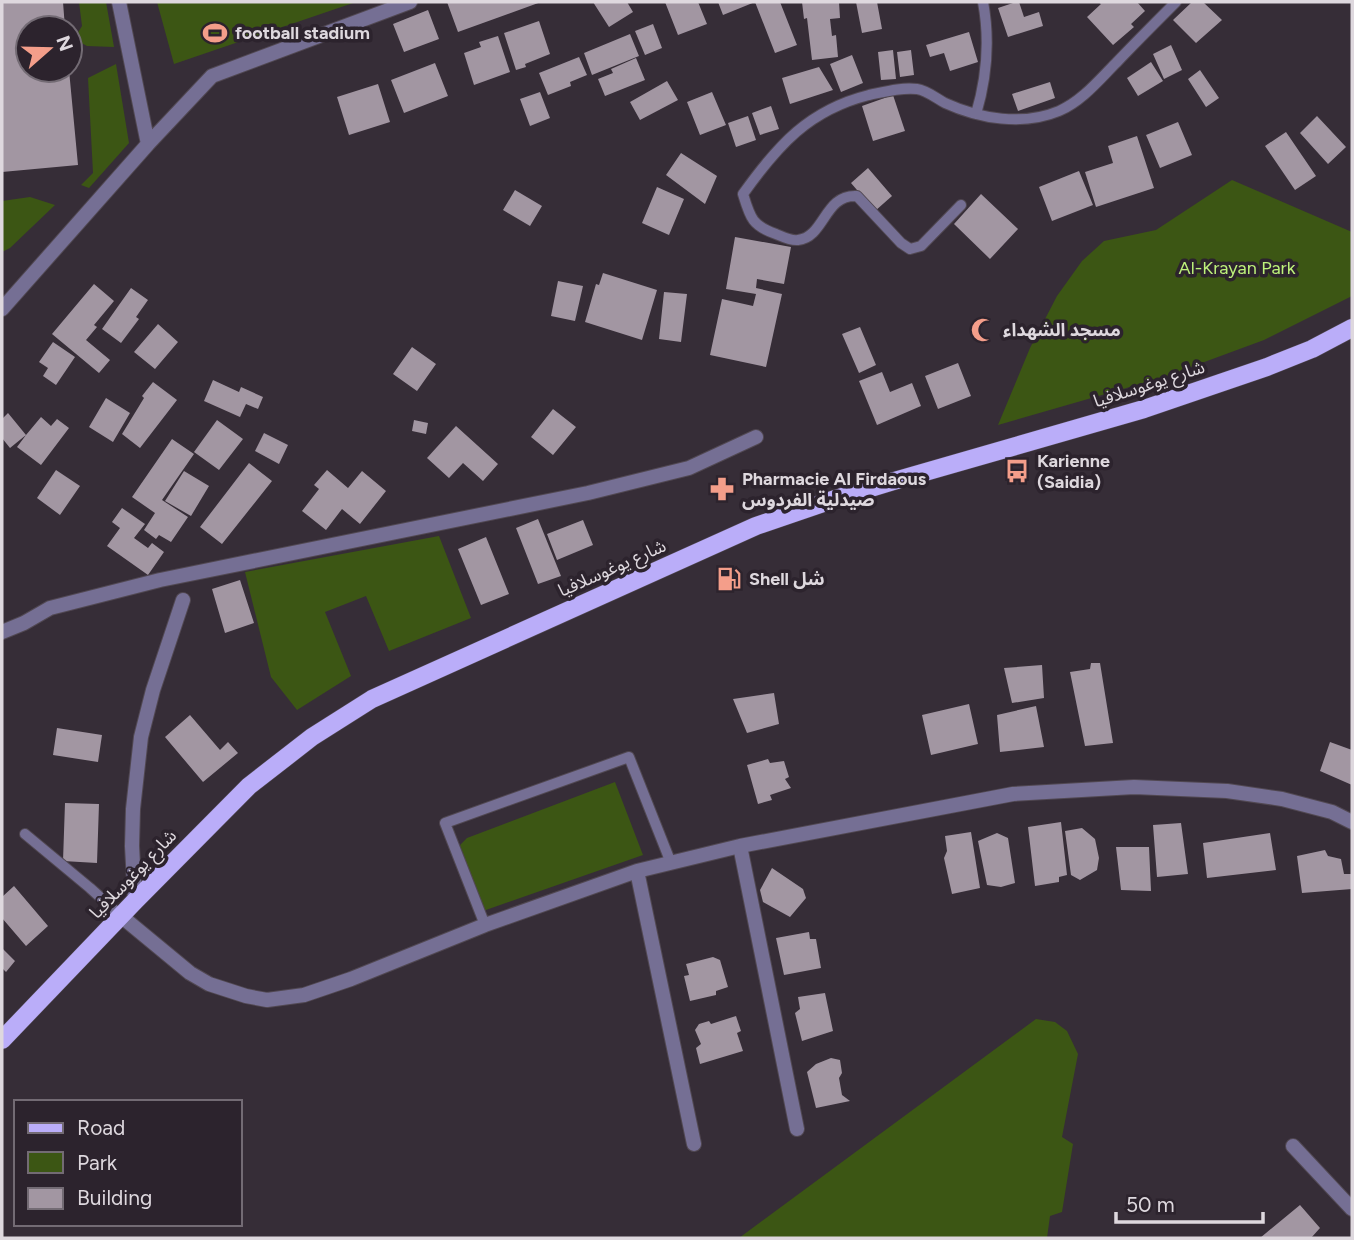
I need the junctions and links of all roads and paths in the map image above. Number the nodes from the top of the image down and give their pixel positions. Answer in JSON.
{"nodes":[{"id":1,"x":119,"y":2,"type":"edge"},
{"id":2,"x":410,"y":2,"type":"edge"},
{"id":3,"x":983,"y":2,"type":"edge"},
{"id":4,"x":1176,"y":2,"type":"edge"},
{"id":5,"x":387,"y":6,"type":"edge"},
{"id":6,"x":976,"y":114,"type":"junction"},
{"id":7,"x":148,"y":144,"type":"junction"},
{"id":8,"x":961,"y":205,"type":"dead end"},
{"id":9,"x":4,"y":303,"type":"edge"},
{"id":10,"x":1352,"y":328,"type":"edge"},
{"id":11,"x":755,"y":436,"type":"dead end"},
{"id":12,"x":183,"y":600,"type":"dead end"},
{"id":13,"x":2,"y":632,"type":"edge"},
{"id":14,"x":1352,"y":822,"type":"edge"},
{"id":15,"x":24,"y":834,"type":"dead end"},
{"id":16,"x":740,"y":846,"type":"junction"},
{"id":17,"x":671,"y":863,"type":"junction"},
{"id":18,"x":637,"y":871,"type":"junction"},
{"id":19,"x":135,"y":901,"type":"junction"},
{"id":20,"x":121,"y":916,"type":"junction"},
{"id":21,"x":485,"y":925,"type":"junction"},
{"id":22,"x":2,"y":1040,"type":"edge"},
{"id":23,"x":797,"y":1129,"type":"dead end"},
{"id":24,"x":694,"y":1144,"type":"dead end"},
{"id":25,"x":1293,"y":1146,"type":"dead end"},
{"id":26,"x":1352,"y":1209,"type":"edge"}],
"edges":[{"from":1,"to":7,"type":"street"},
{"from":2,"to":5,"type":"street"},
{"from":3,"to":6,"type":"lane"},
{"from":4,"to":6,"type":"lane"},
{"from":5,"to":7,"type":"street"},
{"from":6,"to":8,"type":"lane"},
{"from":7,"to":9,"type":"street"},
{"from":10,"to":19,"type":"main road","name":"شارع يوغوسلافيا"},
{"from":11,"to":13,"type":"street"},
{"from":12,"to":19,"type":"street"},
{"from":14,"to":16,"type":"street"},
{"from":15,"to":20,"type":"lane"},
{"from":16,"to":17,"type":"street"},
{"from":16,"to":23,"type":"street"},
{"from":17,"to":18,"type":"street"},
{"from":17,"to":21,"type":"lane"},
{"from":18,"to":21,"type":"street"},
{"from":18,"to":24,"type":"street"},
{"from":19,"to":20,"type":"main road","name":"شارع يوغوسلافيا"},
{"from":20,"to":21,"type":"street"},
{"from":20,"to":22,"type":"main road","name":"شارع يوغوسلافيا"},
{"from":25,"to":26,"type":"street"}]}
